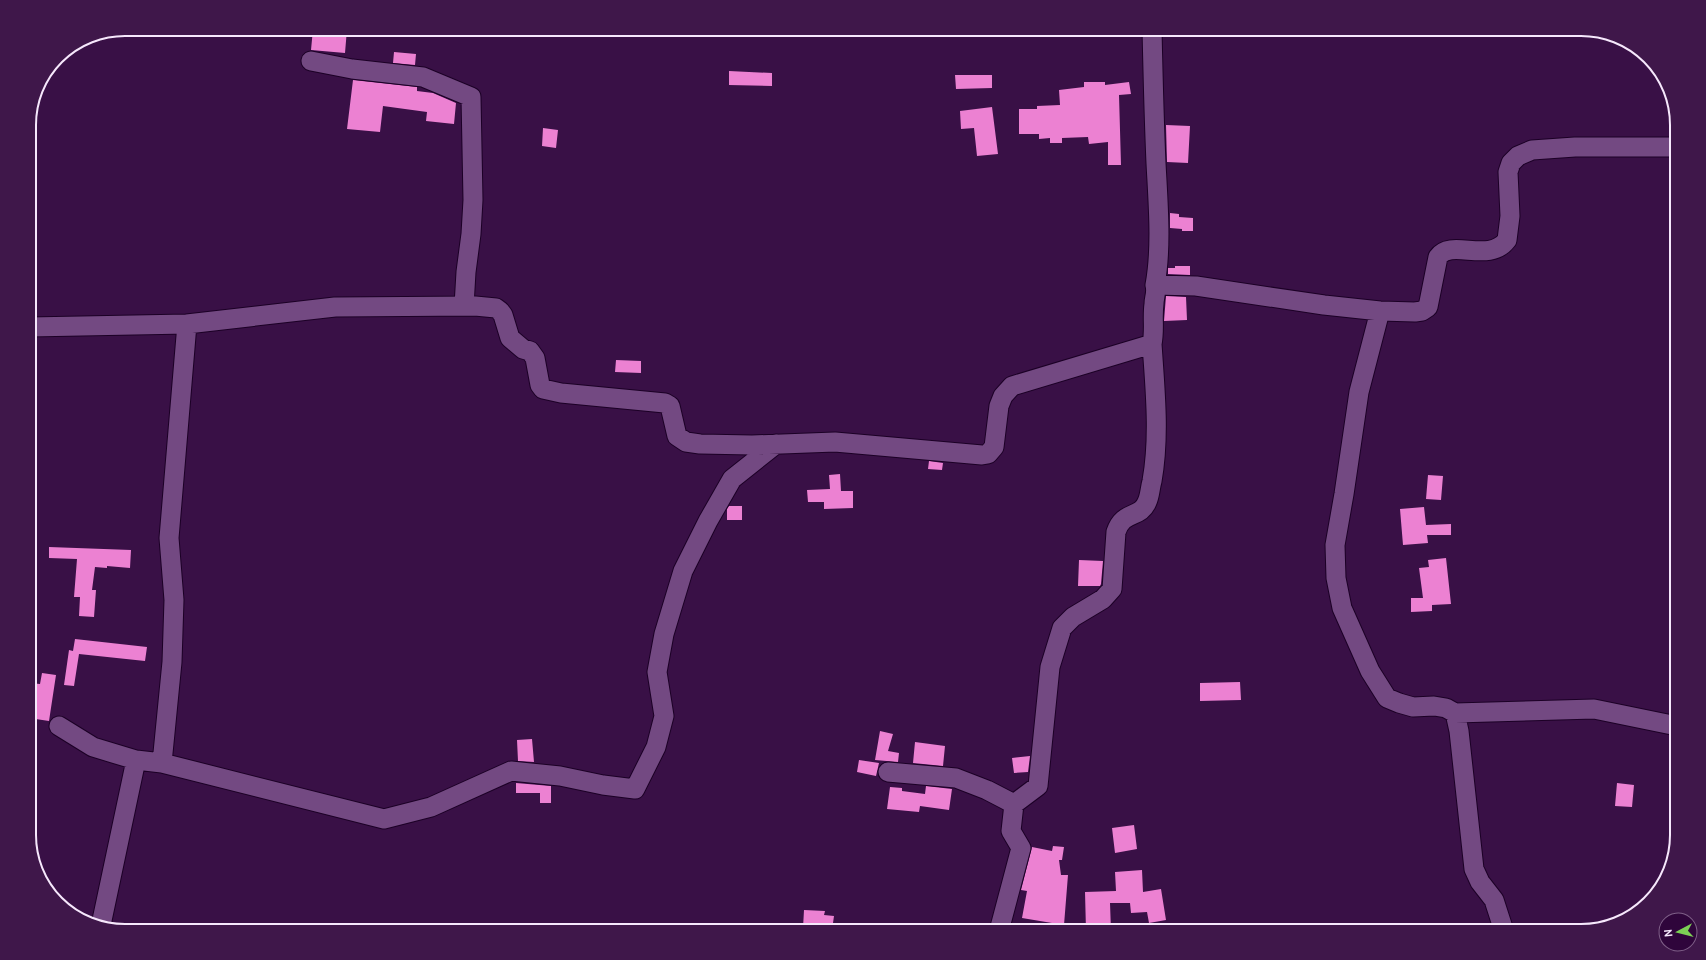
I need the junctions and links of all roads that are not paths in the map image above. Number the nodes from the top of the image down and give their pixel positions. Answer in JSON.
{"nodes":[{"id":1,"x":1152,"y":36,"type":"edge"},
{"id":2,"x":311,"y":61,"type":"dead end"},
{"id":3,"x":1670,"y":147,"type":"edge"},
{"id":4,"x":1155,"y":285,"type":"junction"},
{"id":5,"x":464,"y":306,"type":"junction"},
{"id":6,"x":1380,"y":311,"type":"junction"},
{"id":7,"x":187,"y":324,"type":"junction"},
{"id":8,"x":36,"y":327,"type":"edge"},
{"id":9,"x":1152,"y":344,"type":"junction"},
{"id":10,"x":776,"y":444,"type":"junction"},
{"id":11,"x":1455,"y":713,"type":"junction"},
{"id":12,"x":1670,"y":725,"type":"edge"},
{"id":13,"x":59,"y":726,"type":"dead end"},
{"id":14,"x":136,"y":760,"type":"junction"},
{"id":15,"x":162,"y":762,"type":"junction"},
{"id":16,"x":888,"y":772,"type":"dead end"},
{"id":17,"x":1014,"y":804,"type":"junction"},
{"id":18,"x":102,"y":921,"type":"edge"},
{"id":19,"x":1001,"y":924,"type":"edge"},
{"id":20,"x":1502,"y":924,"type":"edge"}],
"edges":[{"from":1,"to":4,"type":"street"},
{"from":2,"to":5,"type":"street"},
{"from":3,"to":6,"type":"street"},
{"from":4,"to":6,"type":"street"},
{"from":4,"to":9,"type":"street"},
{"from":5,"to":7,"type":"street"},
{"from":5,"to":10,"type":"street"},
{"from":6,"to":11,"type":"street"},
{"from":7,"to":8,"type":"street"},
{"from":7,"to":15,"type":"street"},
{"from":9,"to":10,"type":"street"},
{"from":9,"to":17,"type":"street"},
{"from":10,"to":15,"type":"street"},
{"from":11,"to":12,"type":"street"},
{"from":11,"to":20,"type":"street"},
{"from":13,"to":14,"type":"street"},
{"from":14,"to":15,"type":"street"},
{"from":14,"to":18,"type":"street"},
{"from":16,"to":17,"type":"street"},
{"from":17,"to":19,"type":"street"}]}
